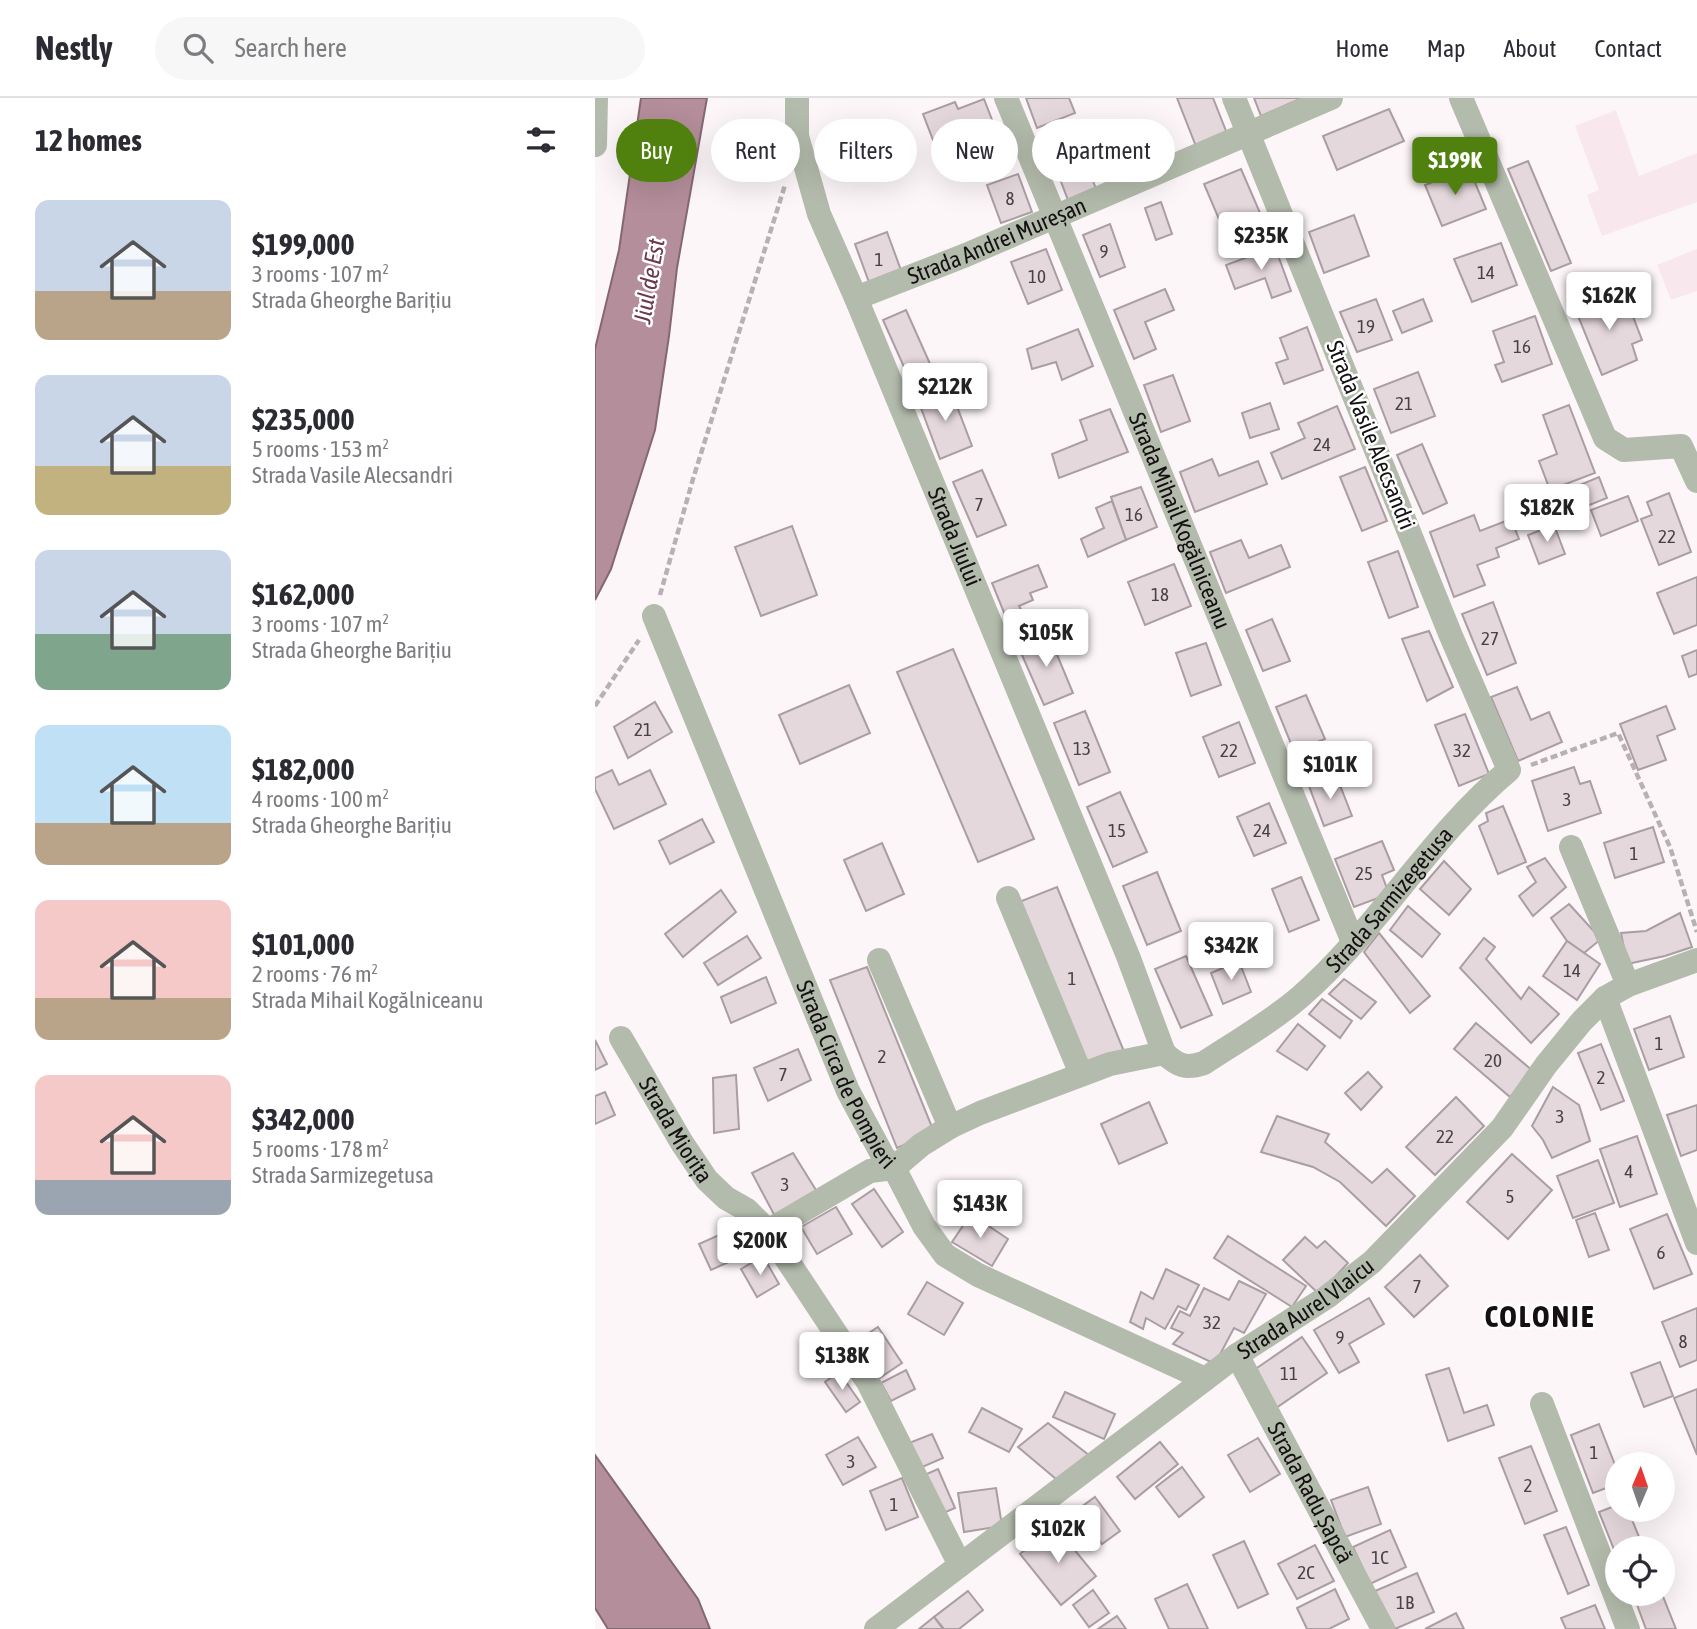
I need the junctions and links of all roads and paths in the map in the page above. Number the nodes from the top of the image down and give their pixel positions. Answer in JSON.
{"nodes":[{"id":1,"x":596,"y":98,"type":"edge"},
{"id":2,"x":797,"y":98,"type":"edge"},
{"id":3,"x":1006,"y":98,"type":"edge"},
{"id":4,"x":1234,"y":98,"type":"edge"},
{"id":5,"x":1331,"y":98,"type":"edge"},
{"id":6,"x":1461,"y":98,"type":"edge"},
{"id":7,"x":1248,"y":134,"type":"junction"},
{"id":8,"x":595,"y":145,"type":"edge"},
{"id":9,"x":785,"y":184,"type":"dead end"},
{"id":10,"x":1054,"y":217,"type":"junction"},
{"id":11,"x":856,"y":298,"type":"junction"},
{"id":12,"x":1697,"y":481,"type":"edge"},
{"id":13,"x":654,"y":616,"type":"junction"},
{"id":14,"x":595,"y":706,"type":"edge"},
{"id":15,"x":1509,"y":770,"type":"junction"},
{"id":16,"x":1571,"y":847,"type":"dead end"},
{"id":17,"x":1008,"y":898,"type":"dead end"},
{"id":18,"x":1697,"y":932,"type":"edge"},
{"id":19,"x":1353,"y":942,"type":"junction"},
{"id":20,"x":880,"y":960,"type":"dead end"},
{"id":21,"x":1697,"y":960,"type":"edge"},
{"id":22,"x":1628,"y":985,"type":"junction"},
{"id":23,"x":1605,"y":998,"type":"junction"},
{"id":24,"x":621,"y":1038,"type":"dead end"},
{"id":25,"x":1164,"y":1053,"type":"junction"},
{"id":26,"x":1081,"y":1074,"type":"junction"},
{"id":27,"x":950,"y":1127,"type":"junction"},
{"id":28,"x":894,"y":1168,"type":"junction"},
{"id":29,"x":768,"y":1231,"type":"junction"},
{"id":30,"x":1697,"y":1243,"type":"edge"},
{"id":31,"x":1237,"y":1355,"type":"junction"},
{"id":32,"x":1205,"y":1379,"type":"junction"},
{"id":33,"x":1542,"y":1404,"type":"dead end"},
{"id":34,"x":960,"y":1565,"type":"junction"},
{"id":35,"x":876,"y":1629,"type":"edge"},
{"id":36,"x":1383,"y":1629,"type":"edge"},
{"id":37,"x":1628,"y":1629,"type":"edge"}],
"edges":[{"from":1,"to":8,"type":"street"},
{"from":2,"to":11,"type":"street","name":"Strada Jiului"},
{"from":3,"to":10,"type":"street","name":"Strada Mihail Kogălniceanu"},
{"from":4,"to":7,"type":"street","name":"Strada Vasile Alecsandri"},
{"from":5,"to":7,"type":"street","name":"Strada Andrei Mureșan"},
{"from":6,"to":12,"type":"street"},
{"from":7,"to":10,"type":"street","name":"Strada Andrei Mureșan"},
{"from":7,"to":15,"type":"street","name":"Strada Vasile Alecsandri"},
{"from":9,"to":13,"type":"path"},
{"from":10,"to":11,"type":"street","name":"Strada Andrei Mureșan"},
{"from":10,"to":19,"type":"street","name":"Strada Mihail Kogălniceanu"},
{"from":11,"to":25,"type":"street","name":"Strada Jiului"},
{"from":13,"to":14,"type":"path"},
{"from":13,"to":28,"type":"street","name":"Strada Circa de Pompieri"},
{"from":15,"to":18,"type":"path"},
{"from":15,"to":19,"type":"street","name":"Strada Sarmizegetusa"},
{"from":16,"to":22,"type":"street"},
{"from":17,"to":26,"type":"street"},
{"from":19,"to":25,"type":"street","name":"Strada Sarmizegetusa"},
{"from":20,"to":27,"type":"street"},
{"from":21,"to":22,"type":"street","name":"Strada Aurel Vlaicu"},
{"from":22,"to":23,"type":"street","name":"Strada Aurel Vlaicu"},
{"from":23,"to":30,"type":"street"},
{"from":23,"to":31,"type":"street","name":"Strada Aurel Vlaicu"},
{"from":24,"to":29,"type":"street","name":"Strada Miorița"},
{"from":25,"to":26,"type":"street"},
{"from":26,"to":27,"type":"street"},
{"from":27,"to":28,"type":"street"},
{"from":28,"to":29,"type":"street"},
{"from":28,"to":32,"type":"street","name":"Strada Circa de Pompieri"},
{"from":29,"to":34,"type":"street","name":"Strada Miorița"},
{"from":31,"to":32,"type":"street","name":"Strada Aurel Vlaicu"},
{"from":31,"to":36,"type":"street","name":"Strada Radu Șapcă"},
{"from":32,"to":34,"type":"street","name":"Strada Aurel Vlaicu"},
{"from":33,"to":37,"type":"street"},
{"from":34,"to":35,"type":"street","name":"Strada Aurel Vlaicu"}]}
